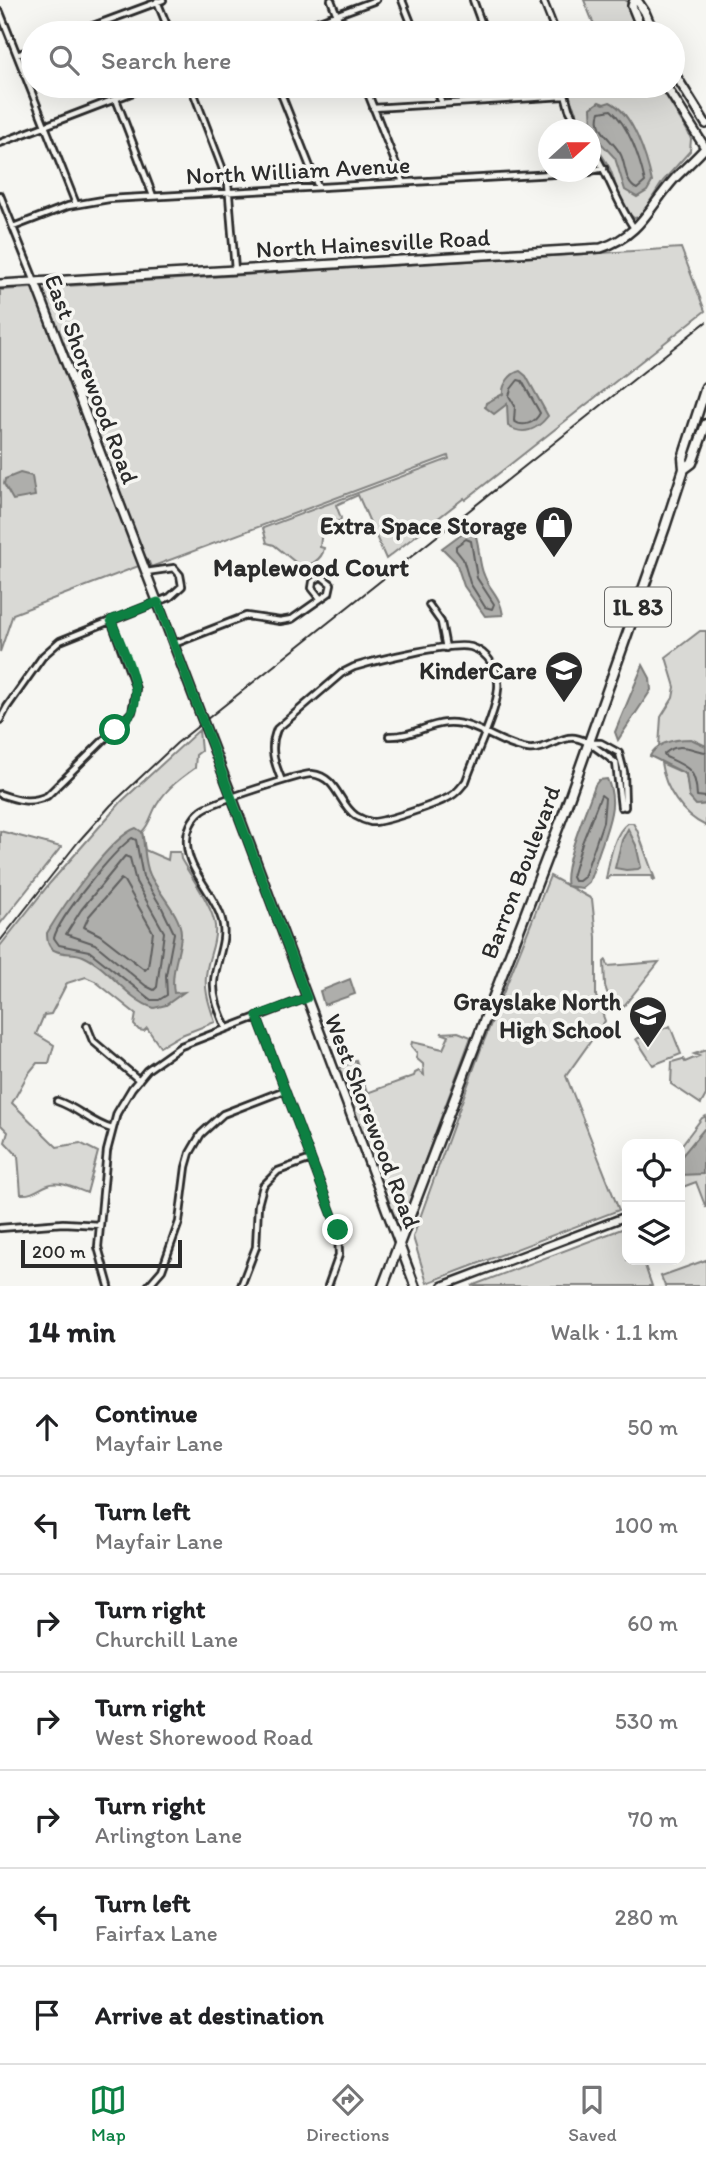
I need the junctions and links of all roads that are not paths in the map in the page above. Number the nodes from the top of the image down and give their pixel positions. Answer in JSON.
{"nodes":[{"id":1,"x":331,"y":0,"type":"edge"},
{"id":2,"x":376,"y":0,"type":"edge"},
{"id":3,"x":402,"y":0,"type":"edge"},
{"id":4,"x":473,"y":0,"type":"edge"},
{"id":5,"x":543,"y":0,"type":"edge"},
{"id":6,"x":635,"y":0,"type":"edge"},
{"id":7,"x":159,"y":1,"type":"edge"},
{"id":8,"x":0,"y":12,"type":"edge"},
{"id":9,"x":336,"y":15,"type":"junction"},
{"id":10,"x":106,"y":21,"type":"edge"},
{"id":11,"x":166,"y":21,"type":"edge"},
{"id":12,"x":320,"y":21,"type":"edge"},
{"id":13,"x":339,"y":21,"type":"edge"},
{"id":14,"x":410,"y":21,"type":"edge"},
{"id":15,"x":481,"y":21,"type":"edge"},
{"id":16,"x":551,"y":21,"type":"edge"},
{"id":17,"x":638,"y":21,"type":"edge"},
{"id":18,"x":647,"y":21,"type":"edge"},
{"id":19,"x":21,"y":54,"type":"edge"},
{"id":20,"x":17,"y":55,"type":"junction"},
{"id":21,"x":21,"y":65,"type":"edge"},
{"id":22,"x":685,"y":90,"type":"edge"},
{"id":23,"x":35,"y":98,"type":"edge"},
{"id":24,"x":196,"y":98,"type":"edge"},
{"id":25,"x":283,"y":98,"type":"edge"},
{"id":26,"x":369,"y":98,"type":"edge"},
{"id":27,"x":440,"y":98,"type":"edge"},
{"id":28,"x":528,"y":98,"type":"edge"},
{"id":29,"x":565,"y":98,"type":"edge"},
{"id":30,"x":674,"y":98,"type":"edge"},
{"id":31,"x":116,"y":99,"type":"joint"},
{"id":32,"x":510,"y":99,"type":"joint"},
{"id":33,"x":442,"y":103,"type":"junction"},
{"id":34,"x":373,"y":108,"type":"junction"},
{"id":35,"x":575,"y":119,"type":"edge"},
{"id":36,"x":706,"y":124,"type":"edge"},
{"id":37,"x":46,"y":125,"type":"junction"},
{"id":38,"x":0,"y":143,"type":"edge"},
{"id":39,"x":706,"y":148,"type":"edge"},
{"id":40,"x":601,"y":163,"type":"edge"},
{"id":41,"x":604,"y":168,"type":"junction"},
{"id":42,"x":601,"y":169,"type":"edge"},
{"id":43,"x":538,"y":174,"type":"edge"},
{"id":44,"x":403,"y":182,"type":"junction"},
{"id":45,"x":318,"y":187,"type":"junction"},
{"id":46,"x":229,"y":191,"type":"junction"},
{"id":47,"x":0,"y":195,"type":"edge"},
{"id":48,"x":153,"y":196,"type":"junction"},
{"id":49,"x":76,"y":204,"type":"junction"},
{"id":50,"x":13,"y":227,"type":"junction"},
{"id":51,"x":635,"y":229,"type":"junction"},
{"id":52,"x":235,"y":270,"type":"junction"},
{"id":53,"x":35,"y":282,"type":"junction"},
{"id":54,"x":0,"y":284,"type":"edge"},
{"id":55,"x":706,"y":387,"type":"edge"},
{"id":56,"x":706,"y":424,"type":"edge"},
{"id":57,"x":684,"y":469,"type":"junction"},
{"id":58,"x":147,"y":574,"type":"junction"},
{"id":59,"x":320,"y":598,"type":"junction"},
{"id":60,"x":158,"y":602,"type":"junction"},
{"id":61,"x":429,"y":605,"type":"dead end"},
{"id":62,"x":111,"y":620,"type":"junction"},
{"id":63,"x":173,"y":645,"type":"junction"},
{"id":64,"x":446,"y":648,"type":"junction"},
{"id":65,"x":0,"y":720,"type":"edge"},
{"id":66,"x":484,"y":733,"type":"junction"},
{"id":67,"x":389,"y":736,"type":"dead end"},
{"id":68,"x":588,"y":743,"type":"junction"},
{"id":69,"x":282,"y":781,"type":"junction"},
{"id":70,"x":0,"y":794,"type":"edge"},
{"id":71,"x":232,"y":797,"type":"junction"},
{"id":72,"x":307,"y":998,"type":"junction"},
{"id":73,"x":257,"y":1016,"type":"junction"},
{"id":74,"x":87,"y":1026,"type":"dead end"},
{"id":75,"x":226,"y":1028,"type":"junction"},
{"id":76,"x":139,"y":1080,"type":"junction"},
{"id":77,"x":285,"y":1090,"type":"junction"},
{"id":78,"x":57,"y":1101,"type":"dead end"},
{"id":79,"x":112,"y":1129,"type":"junction"},
{"id":80,"x":311,"y":1158,"type":"junction"},
{"id":81,"x":622,"y":1220,"type":"edge"},
{"id":82,"x":622,"y":1220,"type":"edge"},
{"id":83,"x":100,"y":1225,"type":"junction"},
{"id":84,"x":0,"y":1228,"type":"edge"},
{"id":85,"x":399,"y":1243,"type":"junction"},
{"id":86,"x":109,"y":1286,"type":"edge"},
{"id":87,"x":148,"y":1286,"type":"edge"},
{"id":88,"x":241,"y":1286,"type":"edge"},
{"id":89,"x":328,"y":1286,"type":"edge"},
{"id":90,"x":383,"y":1286,"type":"edge"},
{"id":91,"x":415,"y":1286,"type":"edge"},
{"id":92,"x":442,"y":1286,"type":"edge"},
{"id":93,"x":453,"y":1286,"type":"edge"}],
"edges":[{"from":1,"to":9,"type":"street"},
{"from":2,"to":9,"type":"street"},
{"from":3,"to":14,"type":"street"},
{"from":4,"to":15,"type":"street"},
{"from":5,"to":16,"type":"street"},
{"from":6,"to":17,"type":"main road"},
{"from":6,"to":18,"type":"main road"},
{"from":7,"to":10,"type":"street"},
{"from":7,"to":11,"type":"street"},
{"from":8,"to":20,"type":"street"},
{"from":9,"to":12,"type":"street"},
{"from":9,"to":13,"type":"street"},
{"from":19,"to":20,"type":"street"},
{"from":20,"to":21,"type":"street"},
{"from":22,"to":36,"type":"main road"},
{"from":23,"to":37,"type":"street"},
{"from":24,"to":46,"type":"street"},
{"from":25,"to":45,"type":"street"},
{"from":26,"to":34,"type":"street"},
{"from":27,"to":33,"type":"street"},
{"from":28,"to":32,"type":"street"},
{"from":29,"to":35,"type":"street"},
{"from":30,"to":39,"type":"main road"},
{"from":31,"to":37,"type":"street"},
{"from":31,"to":48,"type":"street"},
{"from":32,"to":33,"type":"street"},
{"from":33,"to":34,"type":"street"},
{"from":34,"to":44,"type":"street"},
{"from":37,"to":38,"type":"street"},
{"from":37,"to":49,"type":"street"},
{"from":39,"to":51,"type":"main road","name":"North Hainesville Road"},
{"from":40,"to":41,"type":"street"},
{"from":41,"to":42,"type":"street","name":"North William Avenue"},
{"from":41,"to":51,"type":"street"},
{"from":43,"to":44,"type":"street","name":"North William Avenue"},
{"from":44,"to":45,"type":"street","name":"North William Avenue"},
{"from":45,"to":46,"type":"street","name":"North William Avenue"},
{"from":46,"to":48,"type":"street","name":"North William Avenue"},
{"from":46,"to":52,"type":"street"},
{"from":47,"to":50,"type":"street","name":"East Shorewood Road"},
{"from":48,"to":49,"type":"street","name":"North William Avenue"},
{"from":49,"to":50,"type":"street","name":"North William Avenue"},
{"from":50,"to":53,"type":"street","name":"East Shorewood Road"},
{"from":51,"to":52,"type":"main road","name":"North Hainesville Road"},
{"from":52,"to":53,"type":"main road","name":"North Hainesville Road"},
{"from":53,"to":54,"type":"main road","name":"North Hainesville Road"},
{"from":53,"to":58,"type":"main road","name":"East Shorewood Road"},
{"from":55,"to":57,"type":"main road","name":"Barron Boulevard","number":"IL 83"},
{"from":56,"to":57,"type":"main road","name":"Barron Boulevard"},
{"from":57,"to":68,"type":"main road","name":"Barron Boulevard","number":"IL 83"},
{"from":58,"to":60,"type":"main road","name":"West Shorewood Road"},
{"from":58,"to":60,"type":"street"},
{"from":59,"to":59,"type":"street"},
{"from":59,"to":63,"type":"street"},
{"from":60,"to":62,"type":"street"},
{"from":60,"to":63,"type":"main road","name":"West Shorewood Road"},
{"from":61,"to":64,"type":"street"},
{"from":62,"to":65,"type":"street"},
{"from":62,"to":70,"type":"street"},
{"from":63,"to":71,"type":"main road","name":"West Shorewood Road"},
{"from":64,"to":66,"type":"street"},
{"from":64,"to":69,"type":"street"},
{"from":66,"to":67,"type":"street"},
{"from":66,"to":68,"type":"street"},
{"from":66,"to":69,"type":"street"},
{"from":68,"to":68,"type":"street"},
{"from":68,"to":85,"type":"main road","name":"Barron Boulevard","number":"IL 83"},
{"from":69,"to":71,"type":"street"},
{"from":71,"to":72,"type":"main road","name":"West Shorewood Road"},
{"from":71,"to":75,"type":"street"},
{"from":72,"to":73,"type":"street"},
{"from":72,"to":85,"type":"main road","name":"West Shorewood Road"},
{"from":73,"to":75,"type":"street"},
{"from":73,"to":77,"type":"street"},
{"from":74,"to":76,"type":"street"},
{"from":75,"to":76,"type":"street"},
{"from":76,"to":79,"type":"street"},
{"from":77,"to":80,"type":"street"},
{"from":77,"to":87,"type":"street"},
{"from":78,"to":79,"type":"street"},
{"from":79,"to":83,"type":"street"},
{"from":80,"to":88,"type":"street"},
{"from":80,"to":89,"type":"street"},
{"from":81,"to":92,"type":"street"},
{"from":82,"to":93,"type":"street"},
{"from":83,"to":84,"type":"street"},
{"from":83,"to":86,"type":"street"},
{"from":85,"to":90,"type":"main road","name":"Barron Boulevard","number":"IL 83"},
{"from":85,"to":91,"type":"main road","name":"West Shorewood Road"}]}
